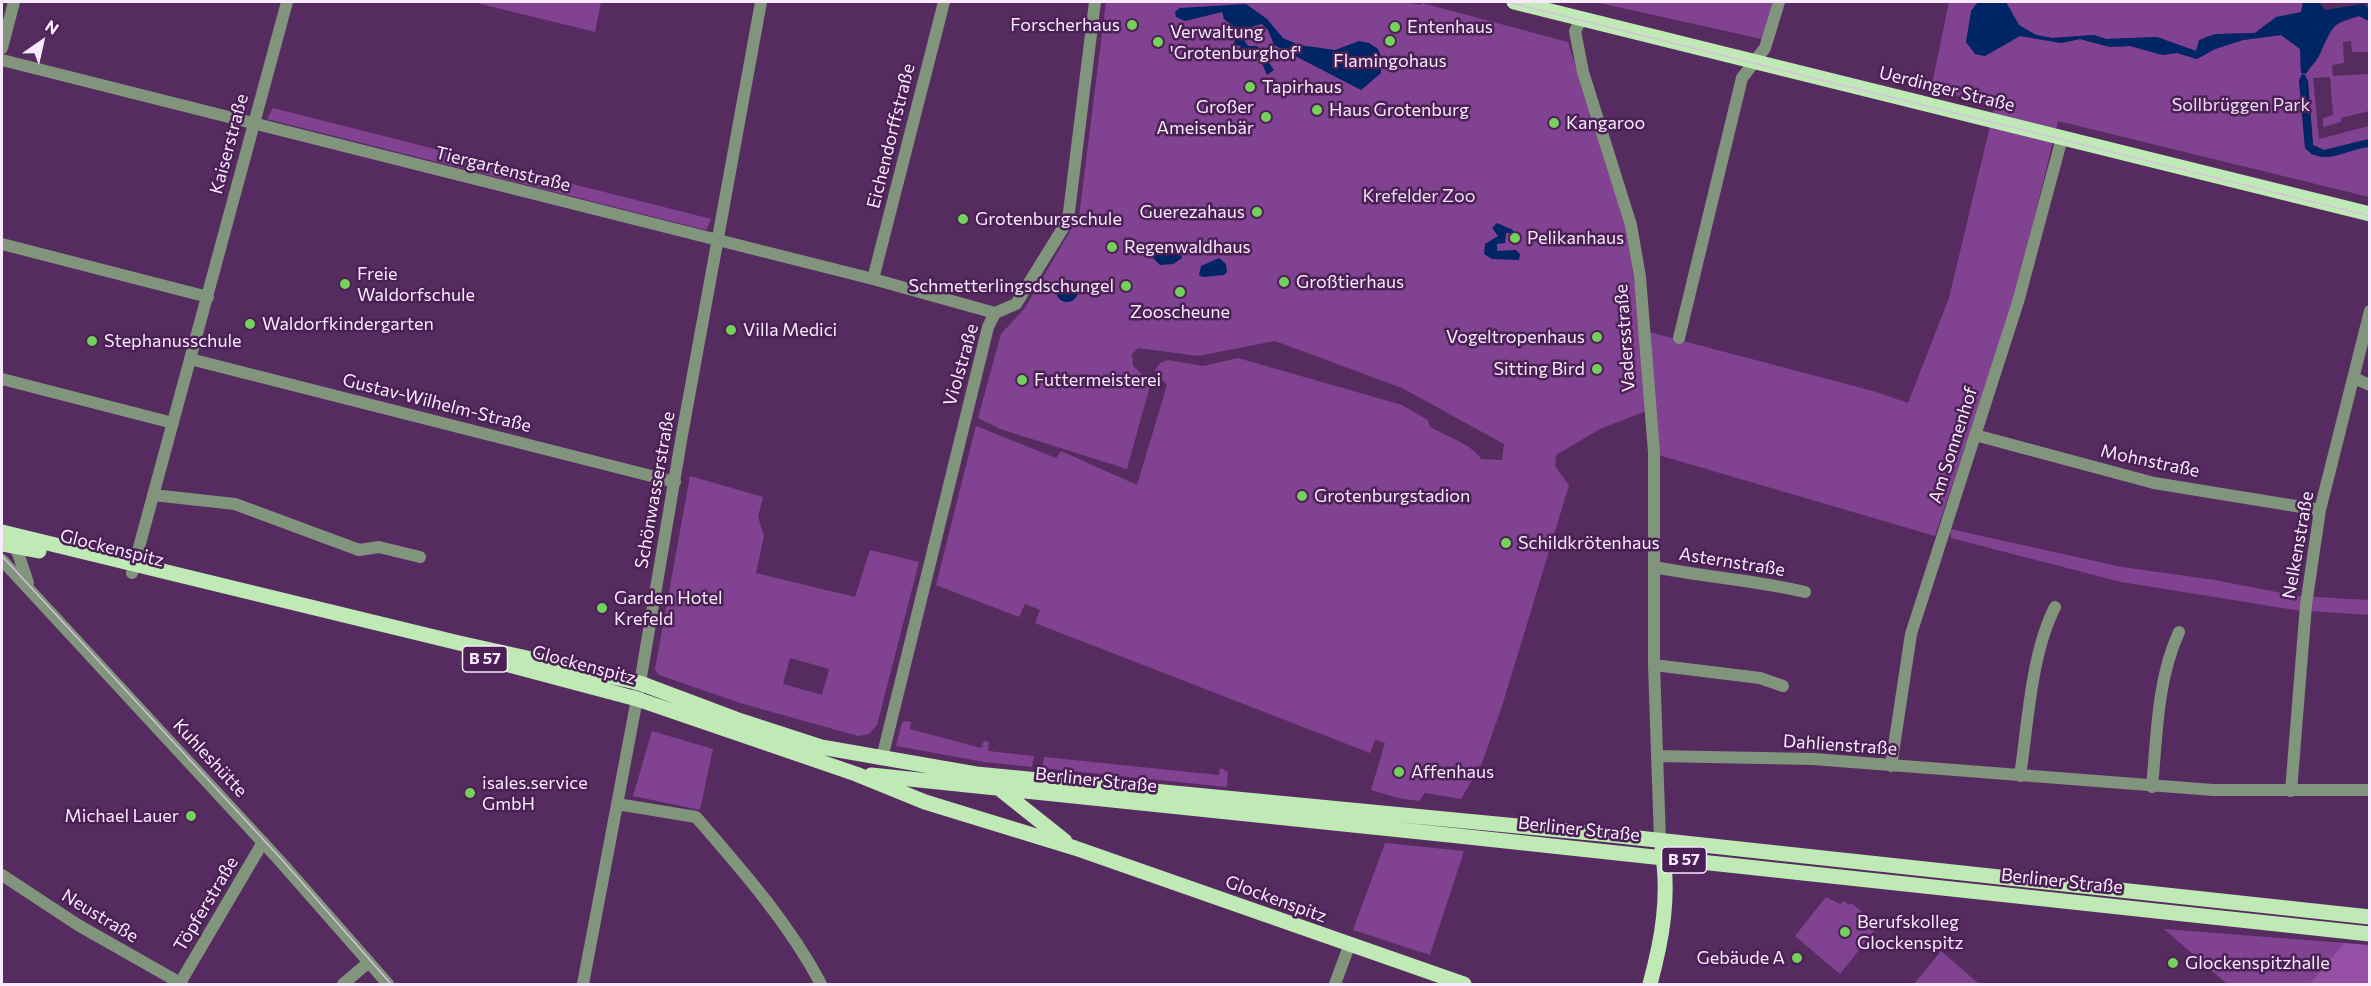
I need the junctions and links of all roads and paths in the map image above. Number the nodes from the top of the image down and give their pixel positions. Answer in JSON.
{"nodes":[{"id":1,"x":14,"y":2,"type":"edge"},
{"id":2,"x":286,"y":2,"type":"edge"},
{"id":3,"x":761,"y":2,"type":"edge"},
{"id":4,"x":944,"y":2,"type":"edge"},
{"id":5,"x":1095,"y":2,"type":"edge"},
{"id":6,"x":1514,"y":2,"type":"edge"},
{"id":7,"x":1779,"y":2,"type":"edge"},
{"id":8,"x":1582,"y":18,"type":"junction"},
{"id":9,"x":2,"y":48,"type":"edge"},
{"id":10,"x":2,"y":60,"type":"edge"},
{"id":11,"x":1754,"y":61,"type":"junction"},
{"id":12,"x":252,"y":124,"type":"junction"},
{"id":13,"x":2062,"y":138,"type":"junction"},
{"id":14,"x":2370,"y":214,"type":"edge"},
{"id":15,"x":717,"y":241,"type":"junction"},
{"id":16,"x":2,"y":244,"type":"edge"},
{"id":17,"x":873,"y":279,"type":"junction"},
{"id":18,"x":208,"y":297,"type":"junction"},
{"id":19,"x":2370,"y":311,"type":"edge"},
{"id":20,"x":995,"y":313,"type":"junction"},
{"id":21,"x":1679,"y":338,"type":"dead end"},
{"id":22,"x":190,"y":359,"type":"junction"},
{"id":23,"x":2354,"y":378,"type":"junction"},
{"id":24,"x":2,"y":380,"type":"edge"},
{"id":25,"x":2370,"y":385,"type":"edge"},
{"id":26,"x":173,"y":423,"type":"junction"},
{"id":27,"x":1975,"y":435,"type":"junction"},
{"id":28,"x":675,"y":482,"type":"junction"},
{"id":29,"x":153,"y":495,"type":"junction"},
{"id":30,"x":2320,"y":510,"type":"junction"},
{"id":31,"x":4,"y":540,"type":"edge"},
{"id":32,"x":420,"y":557,"type":"dead end"},
{"id":33,"x":2,"y":560,"type":"edge"},
{"id":34,"x":1654,"y":567,"type":"junction"},
{"id":35,"x":133,"y":568,"type":"junction"},
{"id":36,"x":30,"y":590,"type":"junction"},
{"id":37,"x":1805,"y":592,"type":"dead end"},
{"id":38,"x":2055,"y":607,"type":"dead end"},
{"id":39,"x":2179,"y":632,"type":"dead end"},
{"id":40,"x":1654,"y":665,"type":"junction"},
{"id":41,"x":640,"y":683,"type":"junction"},
{"id":42,"x":1783,"y":686,"type":"dead end"},
{"id":43,"x":637,"y":699,"type":"junction"},
{"id":44,"x":1658,"y":756,"type":"junction"},
{"id":45,"x":882,"y":758,"type":"junction"},
{"id":46,"x":1891,"y":766,"type":"junction"},
{"id":47,"x":856,"y":774,"type":"junction"},
{"id":48,"x":976,"y":774,"type":"junction"},
{"id":49,"x":2020,"y":776,"type":"junction"},
{"id":50,"x":2152,"y":787,"type":"junction"},
{"id":51,"x":999,"y":788,"type":"junction"},
{"id":52,"x":2370,"y":790,"type":"edge"},
{"id":53,"x":2291,"y":791,"type":"junction"},
{"id":54,"x":617,"y":804,"type":"junction"},
{"id":55,"x":1660,"y":841,"type":"junction"},
{"id":56,"x":263,"y":842,"type":"junction"},
{"id":57,"x":1075,"y":848,"type":"junction"},
{"id":58,"x":1663,"y":858,"type":"junction"},
{"id":59,"x":2,"y":875,"type":"edge"},
{"id":60,"x":2370,"y":917,"type":"edge"},
{"id":61,"x":2370,"y":934,"type":"edge"},
{"id":62,"x":1349,"y":946,"type":"junction"},
{"id":63,"x":369,"y":962,"type":"junction"},
{"id":64,"x":181,"y":984,"type":"edge"},
{"id":65,"x":343,"y":984,"type":"edge"},
{"id":66,"x":388,"y":984,"type":"edge"},
{"id":67,"x":583,"y":984,"type":"edge"},
{"id":68,"x":821,"y":984,"type":"edge"},
{"id":69,"x":1335,"y":984,"type":"edge"},
{"id":70,"x":1464,"y":984,"type":"edge"},
{"id":71,"x":1650,"y":984,"type":"edge"}],
"edges":[{"from":1,"to":9,"type":"street"},
{"from":2,"to":12,"type":"street","name":"Kaiserstraße"},
{"from":3,"to":15,"type":"street","name":"Schönwasserstraße"},
{"from":4,"to":17,"type":"street","name":"Eichendorffstraße"},
{"from":5,"to":20,"type":"street","name":"Violstraße"},
{"from":6,"to":8,"type":"main road","name":"Uerdinger Straße"},
{"from":7,"to":11,"type":"street"},
{"from":8,"to":11,"type":"main road","name":"Uerdinger Straße"},
{"from":8,"to":34,"type":"street","name":"Vadersstraße"},
{"from":10,"to":12,"type":"street","name":"Tiergartenstraße"},
{"from":11,"to":13,"type":"main road","name":"Uerdinger Straße"},
{"from":11,"to":21,"type":"street"},
{"from":12,"to":15,"type":"street","name":"Tiergartenstraße"},
{"from":12,"to":18,"type":"street","name":"Kaiserstraße"},
{"from":13,"to":14,"type":"main road","name":"Uerdinger Straße"},
{"from":13,"to":27,"type":"street","name":"Am Sonnenhof"},
{"from":15,"to":17,"type":"street","name":"Tiergartenstraße"},
{"from":15,"to":28,"type":"street","name":"Schönwasserstraße"},
{"from":16,"to":18,"type":"street"},
{"from":17,"to":20,"type":"street","name":"Tiergartenstraße"},
{"from":18,"to":22,"type":"street","name":"Kaiserstraße"},
{"from":19,"to":23,"type":"street","name":"Nelkenstraße"},
{"from":20,"to":45,"type":"street","name":"Violstraße"},
{"from":22,"to":26,"type":"street","name":"Kaiserstraße"},
{"from":22,"to":28,"type":"street","name":"Gustav-Wilhelm-Straße"},
{"from":23,"to":25,"type":"street"},
{"from":23,"to":30,"type":"street","name":"Nelkenstraße"},
{"from":24,"to":26,"type":"street"},
{"from":26,"to":29,"type":"street","name":"Kaiserstraße"},
{"from":27,"to":30,"type":"street","name":"Mohnstraße"},
{"from":27,"to":46,"type":"street","name":"Am Sonnenhof"},
{"from":28,"to":41,"type":"street","name":"Schönwasserstraße"},
{"from":29,"to":32,"type":"street"},
{"from":29,"to":35,"type":"street","name":"Kaiserstraße"},
{"from":30,"to":53,"type":"street","name":"Nelkenstraße"},
{"from":31,"to":35,"type":"main road","name":"Glockenspitz","number":"B 57"},
{"from":31,"to":36,"type":"street"},
{"from":33,"to":36,"type":"street","name":"Kuhleshütte"},
{"from":34,"to":37,"type":"street","name":"Asternstraße"},
{"from":34,"to":40,"type":"street","name":"Vadersstraße"},
{"from":35,"to":41,"type":"main road","name":"Glockenspitz","number":"B 57"},
{"from":35,"to":43,"type":"main road","name":"Glockenspitz","number":"B 57"},
{"from":36,"to":56,"type":"street","name":"Kuhleshütte"},
{"from":38,"to":49,"type":"street"},
{"from":39,"to":50,"type":"street"},
{"from":40,"to":42,"type":"street"},
{"from":40,"to":44,"type":"street","name":"Vadersstraße"},
{"from":41,"to":43,"type":"street","name":"Schönwasserstraße"},
{"from":41,"to":45,"type":"main road","name":"Glockenspitz","number":"B 57"},
{"from":43,"to":47,"type":"main road","name":"Glockenspitz","number":"B 57"},
{"from":43,"to":54,"type":"street","name":"Schönwasserstraße"},
{"from":44,"to":46,"type":"street","name":"Dahlienstraße"},
{"from":44,"to":55,"type":"street","name":"Vadersstraße"},
{"from":45,"to":48,"type":"main road","name":"Berliner Straße","number":"B 57"},
{"from":46,"to":49,"type":"street","name":"Dahlienstraße"},
{"from":47,"to":51,"type":"main road","name":"Berliner Straße","number":"B 57"},
{"from":47,"to":57,"type":"main road","name":"Glockenspitz"},
{"from":48,"to":51,"type":"main road","name":"Glockenspitz"},
{"from":48,"to":55,"type":"main road","name":"Berliner Straße","number":"B 57"},
{"from":49,"to":50,"type":"street","name":"Dahlienstraße"},
{"from":50,"to":53,"type":"street","name":"Dahlienstraße"},
{"from":51,"to":57,"type":"main road","name":"Glockenspitz"},
{"from":51,"to":58,"type":"main road","name":"Berliner Straße","number":"B 57"},
{"from":52,"to":53,"type":"street","name":"Dahlienstraße"},
{"from":54,"to":67,"type":"street","name":"Schönwasserstraße"},
{"from":54,"to":68,"type":"street"},
{"from":55,"to":58,"type":"main road","name":"Vadersstraße"},
{"from":55,"to":60,"type":"main road","name":"Berliner Straße","number":"B 57"},
{"from":56,"to":63,"type":"street","name":"Kuhleshütte"},
{"from":56,"to":64,"type":"street","name":"Töpferstraße"},
{"from":57,"to":62,"type":"main road","name":"Glockenspitz"},
{"from":58,"to":61,"type":"main road","name":"Berliner Straße","number":"B 57"},
{"from":58,"to":71,"type":"main road","name":"Vadersstraße"},
{"from":59,"to":64,"type":"street","name":"Neustraße"},
{"from":62,"to":69,"type":"street"},
{"from":62,"to":70,"type":"main road","name":"Glockenspitz"},
{"from":63,"to":65,"type":"street"},
{"from":63,"to":66,"type":"street","name":"Kuhleshütte"}]}
